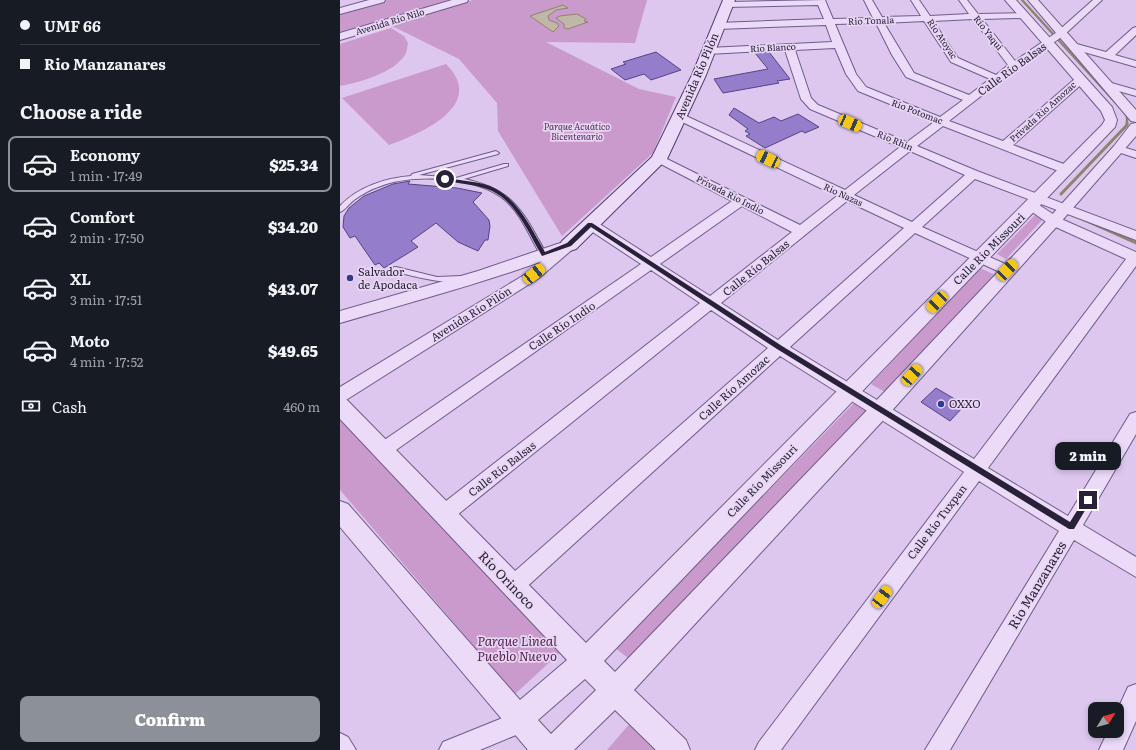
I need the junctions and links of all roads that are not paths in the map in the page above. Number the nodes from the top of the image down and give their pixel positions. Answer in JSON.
{"nodes":[{"id":1,"x":380,"y":0,"type":"edge"},
{"id":2,"x":463,"y":0,"type":"edge"},
{"id":3,"x":868,"y":0,"type":"edge"},
{"id":4,"x":915,"y":0,"type":"edge"},
{"id":5,"x":963,"y":0,"type":"edge"},
{"id":6,"x":1010,"y":0,"type":"edge"},
{"id":7,"x":1033,"y":0,"type":"edge"},
{"id":8,"x":1098,"y":0,"type":"edge"},
{"id":9,"x":822,"y":1,"type":"edge"},
{"id":10,"x":729,"y":2,"type":"edge"},
{"id":11,"x":340,"y":11,"type":"edge"},
{"id":12,"x":1023,"y":15,"type":"junction"},
{"id":13,"x":975,"y":16,"type":"junction"},
{"id":14,"x":927,"y":19,"type":"junction"},
{"id":15,"x":878,"y":20,"type":"junction"},
{"id":16,"x":830,"y":22,"type":"junction"},
{"id":17,"x":718,"y":26,"type":"junction"},
{"id":18,"x":1136,"y":30,"type":"edge"},
{"id":19,"x":340,"y":37,"type":"edge"},
{"id":20,"x":1055,"y":37,"type":"junction"},
{"id":21,"x":1132,"y":40,"type":"edge"},
{"id":22,"x":838,"y":45,"type":"junction"},
{"id":23,"x":1073,"y":46,"type":"junction"},
{"id":24,"x":789,"y":47,"type":"junction"},
{"id":25,"x":708,"y":51,"type":"junction"},
{"id":26,"x":1108,"y":56,"type":"junction"},
{"id":27,"x":1136,"y":64,"type":"edge"},
{"id":28,"x":1014,"y":66,"type":"junction"},
{"id":29,"x":998,"y":79,"type":"junction"},
{"id":30,"x":1080,"y":80,"type":"junction"},
{"id":31,"x":1108,"y":85,"type":"junction"},
{"id":32,"x":1136,"y":94,"type":"edge"},
{"id":33,"x":970,"y":99,"type":"junction"},
{"id":34,"x":680,"y":116,"type":"junction"},
{"id":35,"x":1136,"y":118,"type":"edge"},
{"id":36,"x":941,"y":122,"type":"junction"},
{"id":37,"x":1136,"y":126,"type":"edge"},
{"id":38,"x":1006,"y":145,"type":"junction"},
{"id":39,"x":909,"y":147,"type":"junction"},
{"id":40,"x":1119,"y":149,"type":"junction"},
{"id":41,"x":496,"y":152,"type":"dead end"},
{"id":42,"x":1136,"y":155,"type":"edge"},
{"id":43,"x":659,"y":159,"type":"junction"},
{"id":44,"x":506,"y":165,"type":"dead end"},
{"id":45,"x":1065,"y":169,"type":"junction"},
{"id":46,"x":973,"y":174,"type":"junction"},
{"id":47,"x":398,"y":179,"type":"junction"},
{"id":48,"x":454,"y":180,"type":"junction"},
{"id":49,"x":846,"y":196,"type":"junction"},
{"id":50,"x":741,"y":201,"type":"junction"},
{"id":51,"x":1035,"y":202,"type":"junction"},
{"id":52,"x":340,"y":210,"type":"edge"},
{"id":53,"x":1060,"y":215,"type":"junction"},
{"id":54,"x":590,"y":224,"type":"junction"},
{"id":55,"x":914,"y":228,"type":"junction"},
{"id":56,"x":801,"y":231,"type":"junction"},
{"id":57,"x":1136,"y":236,"type":"edge"},
{"id":58,"x":569,"y":244,"type":"junction"},
{"id":59,"x":544,"y":255,"type":"junction"},
{"id":60,"x":1136,"y":257,"type":"edge"},
{"id":61,"x":980,"y":258,"type":"junction"},
{"id":62,"x":651,"y":265,"type":"junction"},
{"id":63,"x":396,"y":269,"type":"dead end"},
{"id":64,"x":1007,"y":270,"type":"junction"},
{"id":65,"x":475,"y":277,"type":"junction"},
{"id":66,"x":711,"y":304,"type":"junction"},
{"id":67,"x":340,"y":317,"type":"edge"},
{"id":68,"x":779,"y":348,"type":"junction"},
{"id":69,"x":850,"y":391,"type":"junction"},
{"id":70,"x":340,"y":395,"type":"edge"},
{"id":71,"x":340,"y":406,"type":"edge"},
{"id":72,"x":881,"y":409,"type":"junction"},
{"id":73,"x":1136,"y":419,"type":"edge"},
{"id":74,"x":382,"y":450,"type":"junction"},
{"id":75,"x":977,"y":469,"type":"junction"},
{"id":76,"x":340,"y":511,"type":"edge"},
{"id":77,"x":444,"y":514,"type":"junction"},
{"id":78,"x":1072,"y":527,"type":"junction"},
{"id":79,"x":1136,"y":568,"type":"edge"},
{"id":80,"x":513,"y":586,"type":"junction"},
{"id":81,"x":586,"y":661,"type":"junction"},
{"id":82,"x":615,"y":691,"type":"junction"},
{"id":83,"x":1136,"y":695,"type":"edge"},
{"id":84,"x":520,"y":719,"type":"junction"},
{"id":85,"x":340,"y":745,"type":"edge"},
{"id":86,"x":344,"y":750,"type":"edge"},
{"id":87,"x":451,"y":750,"type":"edge"},
{"id":88,"x":546,"y":750,"type":"edge"},
{"id":89,"x":554,"y":750,"type":"edge"},
{"id":90,"x":676,"y":750,"type":"edge"},
{"id":91,"x":766,"y":750,"type":"edge"},
{"id":92,"x":937,"y":750,"type":"edge"},
{"id":93,"x":1111,"y":750,"type":"edge"}],
"edges":[{"from":1,"to":11,"type":"street"},
{"from":2,"to":19,"type":"street","name":"Avenida Río Nilo"},
{"from":3,"to":15,"type":"street"},
{"from":4,"to":14,"type":"street","name":"Río Atoyac"},
{"from":5,"to":13,"type":"street","name":"Río Yaqui"},
{"from":6,"to":12,"type":"street","name":"Calle Río Missouri"},
{"from":7,"to":20,"type":"street","name":"Calle Río Missouri"},
{"from":8,"to":20,"type":"street","name":"Calle Río Balsas"},
{"from":9,"to":10,"type":"street"},
{"from":9,"to":16,"type":"street","name":"Río Potomac"},
{"from":10,"to":17,"type":"main road","name":"Avenida Río Pilón"},
{"from":12,"to":13,"type":"street","name":"Rio Tonala"},
{"from":12,"to":20,"type":"street","name":"Calle Río Missouri"},
{"from":13,"to":14,"type":"street","name":"Rio Tonala"},
{"from":13,"to":28,"type":"street","name":"Río Yaqui"},
{"from":14,"to":15,"type":"street","name":"Rio Tonala"},
{"from":14,"to":29,"type":"street","name":"Río Atoyac"},
{"from":15,"to":16,"type":"street","name":"Rio Tonala"},
{"from":15,"to":33,"type":"street"},
{"from":16,"to":17,"type":"street","name":"Rio Tonala"},
{"from":16,"to":22,"type":"street","name":"Río Potomac"},
{"from":17,"to":25,"type":"main road","name":"Avenida Río Pilón"},
{"from":18,"to":21,"type":"street"},
{"from":20,"to":23,"type":"street","name":"Calle Río Missouri"},
{"from":20,"to":28,"type":"street","name":"Calle Río Balsas"},
{"from":20,"to":30,"type":"street","name":"Calle Río Missouri"},
{"from":21,"to":26,"type":"street"},
{"from":22,"to":24,"type":"street","name":"Rio Blanco"},
{"from":22,"to":36,"type":"street","name":"Río Potomac"},
{"from":23,"to":26,"type":"street"},
{"from":23,"to":31,"type":"street","name":"Calle Río Missouri"},
{"from":24,"to":25,"type":"street","name":"Rio Blanco"},
{"from":24,"to":39,"type":"street","name":"Rio Rhin"},
{"from":25,"to":34,"type":"main road","name":"Avenida Río Pilón"},
{"from":26,"to":27,"type":"street"},
{"from":28,"to":29,"type":"street","name":"Calle Río Balsas"},
{"from":29,"to":33,"type":"street","name":"Calle Río Balsas"},
{"from":30,"to":38,"type":"street","name":"Privada Rio Amozac"},
{"from":30,"to":45,"type":"street","name":"Calle Río Missouri"},
{"from":31,"to":32,"type":"street"},
{"from":31,"to":35,"type":"street","name":"Calle Río Missouri"},
{"from":33,"to":36,"type":"street","name":"Calle Río Balsas"},
{"from":34,"to":43,"type":"main road","name":"Avenida Río Pilón"},
{"from":34,"to":49,"type":"street","name":"Rio Nazas"},
{"from":36,"to":38,"type":"street","name":"Río Potomac"},
{"from":36,"to":39,"type":"street","name":"Calle Río Balsas"},
{"from":37,"to":40,"type":"street"},
{"from":38,"to":45,"type":"street","name":"Río Potomac"},
{"from":39,"to":46,"type":"street","name":"Rio Rhin"},
{"from":39,"to":49,"type":"street","name":"Calle Río Balsas"},
{"from":40,"to":42,"type":"street"},
{"from":40,"to":53,"type":"street"},
{"from":41,"to":47,"type":"lane"},
{"from":43,"to":50,"type":"street","name":"Privada Rio Indio"},
{"from":43,"to":54,"type":"main road","name":"Avenida Río Pilón"},
{"from":44,"to":48,"type":"lane"},
{"from":45,"to":51,"type":"street","name":"Calle Río Missouri"},
{"from":46,"to":51,"type":"street","name":"Rio Rhin"},
{"from":46,"to":55,"type":"street","name":"Calle Río Amozac"},
{"from":47,"to":48,"type":"lane"},
{"from":47,"to":52,"type":"lane"},
{"from":48,"to":59,"type":"lane"},
{"from":49,"to":55,"type":"street","name":"Rio Nazas"},
{"from":49,"to":56,"type":"street","name":"Calle Río Balsas"},
{"from":50,"to":56,"type":"street","name":"Privada Rio Indio"},
{"from":50,"to":62,"type":"street","name":"Calle Río Indio"},
{"from":51,"to":53,"type":"street","name":"Rio Rhin"},
{"from":51,"to":61,"type":"street","name":"Calle Río Missouri"},
{"from":53,"to":57,"type":"street"},
{"from":53,"to":60,"type":"street"},
{"from":53,"to":64,"type":"street"},
{"from":54,"to":58,"type":"main road","name":"Avenida Río Pilón"},
{"from":54,"to":62,"type":"street"},
{"from":55,"to":61,"type":"street","name":"Rio Nazas"},
{"from":55,"to":68,"type":"street","name":"Calle Río Amozac"},
{"from":56,"to":66,"type":"street","name":"Calle Río Balsas"},
{"from":58,"to":59,"type":"street"},
{"from":58,"to":70,"type":"street","name":"Avenida Río Pilón"},
{"from":59,"to":65,"type":"street"},
{"from":60,"to":75,"type":"street","name":"Calle Río Tuxpan"},
{"from":61,"to":64,"type":"street","name":"Rio Nazas"},
{"from":61,"to":69,"type":"street","name":"Calle Río Missouri"},
{"from":62,"to":66,"type":"street"},
{"from":62,"to":74,"type":"street","name":"Calle Río Indio"},
{"from":63,"to":65,"type":"lane"},
{"from":64,"to":72,"type":"street"},
{"from":65,"to":67,"type":"street"},
{"from":66,"to":68,"type":"street"},
{"from":66,"to":77,"type":"street","name":"Calle Río Balsas"},
{"from":68,"to":69,"type":"street"},
{"from":68,"to":80,"type":"street","name":"Calle Río Amozac"},
{"from":69,"to":72,"type":"street"},
{"from":69,"to":81,"type":"street","name":"Calle Río Missouri"},
{"from":71,"to":74,"type":"street","name":"Río Orinoco"},
{"from":72,"to":75,"type":"street"},
{"from":72,"to":82,"type":"street"},
{"from":73,"to":78,"type":"street","name":"Rio Manzanares"},
{"from":74,"to":77,"type":"street","name":"Río Orinoco"},
{"from":75,"to":78,"type":"street"},
{"from":75,"to":91,"type":"street","name":"Calle Río Tuxpan"},
{"from":76,"to":84,"type":"street"},
{"from":77,"to":80,"type":"street","name":"Río Orinoco"},
{"from":78,"to":79,"type":"street"},
{"from":78,"to":92,"type":"street","name":"Rio Manzanares"},
{"from":80,"to":81,"type":"street","name":"Río Orinoco"},
{"from":81,"to":82,"type":"street","name":"Río Orinoco"},
{"from":81,"to":84,"type":"street","name":"Calle Río Missouri"},
{"from":82,"to":89,"type":"street"},
{"from":82,"to":90,"type":"street","name":"Río Orinoco"},
{"from":83,"to":93,"type":"street"},
{"from":84,"to":87,"type":"street"},
{"from":84,"to":88,"type":"street"},
{"from":85,"to":86,"type":"street"}]}
